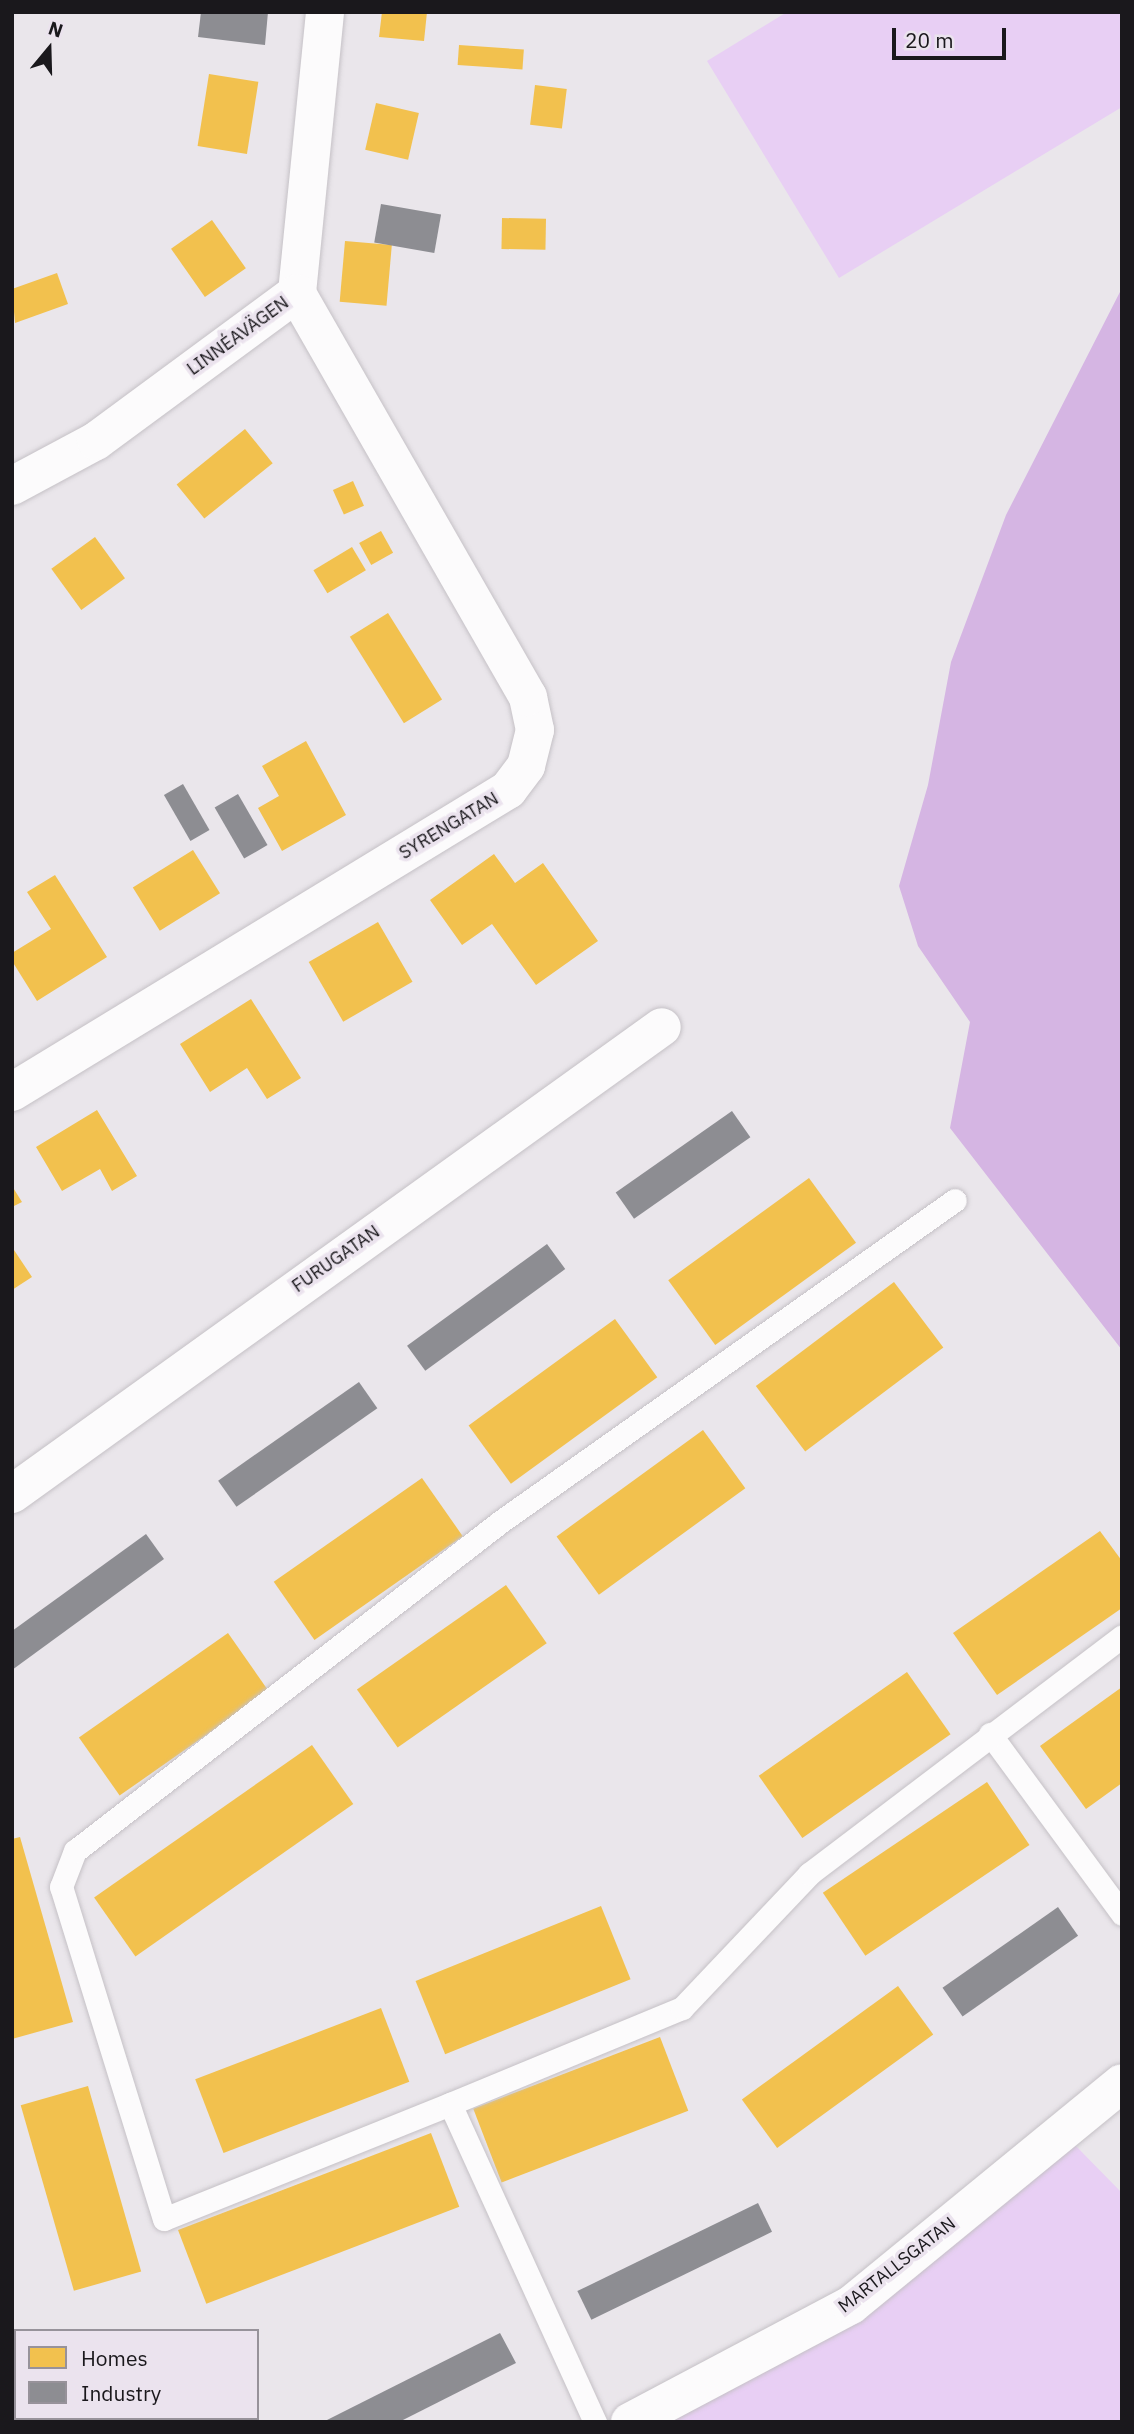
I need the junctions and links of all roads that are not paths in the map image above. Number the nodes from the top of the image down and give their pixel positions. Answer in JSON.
{"nodes":[{"id":1,"x":325,"y":12,"type":"edge"},
{"id":2,"x":297,"y":293,"type":"junction"},
{"id":3,"x":12,"y":486,"type":"edge"},
{"id":4,"x":662,"y":1027,"type":"dead end"},
{"id":5,"x":12,"y":1092,"type":"edge"},
{"id":6,"x":955,"y":1200,"type":"dead end"},
{"id":7,"x":12,"y":1494,"type":"edge"},
{"id":8,"x":1122,"y":1636,"type":"edge"},
{"id":9,"x":990,"y":1734,"type":"junction"},
{"id":10,"x":1122,"y":1914,"type":"edge"},
{"id":11,"x":1116,"y":2096,"type":"edge"},
{"id":12,"x":450,"y":2104,"type":"junction"},
{"id":13,"x":595,"y":2422,"type":"edge"},
{"id":14,"x":631,"y":2422,"type":"edge"}],
"edges":[{"from":1,"to":2,"type":"street","name":"LINNÉAVÄGEN"},
{"from":2,"to":3,"type":"street","name":"LINNÉAVÄGEN"},
{"from":2,"to":5,"type":"street","name":"SYRENGATAN"},
{"from":4,"to":7,"type":"street","name":"FURUGATAN"},
{"from":6,"to":12,"type":"lane"},
{"from":8,"to":9,"type":"lane"},
{"from":9,"to":10,"type":"lane"},
{"from":9,"to":12,"type":"lane"},
{"from":11,"to":14,"type":"street","name":"MARTALLSGATAN"},
{"from":12,"to":13,"type":"lane"}]}
